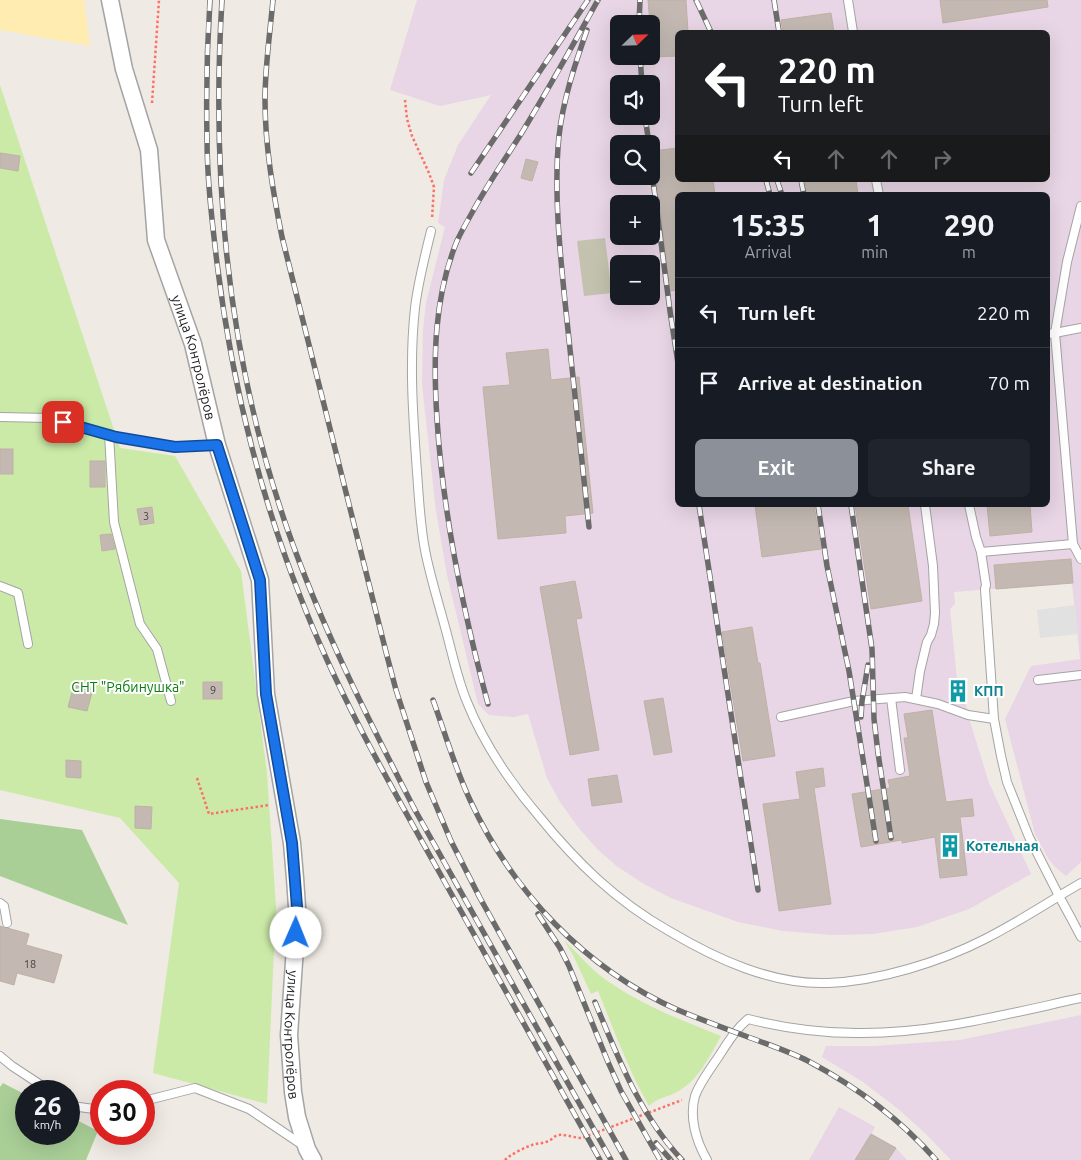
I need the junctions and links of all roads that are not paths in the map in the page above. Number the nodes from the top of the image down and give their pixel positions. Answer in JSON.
{"nodes":[{"id":1,"x":110,"y":0,"type":"edge"},
{"id":2,"x":848,"y":0,"type":"edge"},
{"id":3,"x":853,"y":30,"type":"edge"},
{"id":4,"x":1081,"y":206,"type":"edge"},
{"id":5,"x":432,"y":231,"type":"road end"},
{"id":6,"x":1081,"y":328,"type":"edge"},
{"id":7,"x":1051,"y":333,"type":"edge"},
{"id":8,"x":0,"y":417,"type":"edge"},
{"id":9,"x":109,"y":434,"type":"junction"},
{"id":10,"x":217,"y":445,"type":"junction"},
{"id":11,"x":925,"y":507,"type":"edge"},
{"id":12,"x":969,"y":507,"type":"edge"},
{"id":13,"x":1073,"y":544,"type":"junction"},
{"id":14,"x":981,"y":552,"type":"junction"},
{"id":15,"x":1081,"y":559,"type":"edge"},
{"id":16,"x":0,"y":586,"type":"edge"},
{"id":17,"x":28,"y":644,"type":"dead end"},
{"id":18,"x":1081,"y":675,"type":"edge"},
{"id":19,"x":1038,"y":680,"type":"dead end"},
{"id":20,"x":891,"y":698,"type":"junction"},
{"id":21,"x":916,"y":699,"type":"junction"},
{"id":22,"x":171,"y":701,"type":"dead end"},
{"id":23,"x":781,"y":717,"type":"dead end"},
{"id":24,"x":994,"y":719,"type":"junction"},
{"id":25,"x":900,"y":770,"type":"dead end"},
{"id":26,"x":1081,"y":883,"type":"edge"},
{"id":27,"x":1059,"y":896,"type":"junction"},
{"id":28,"x":0,"y":903,"type":"edge"},
{"id":29,"x":8,"y":923,"type":"dead end"},
{"id":30,"x":1081,"y":937,"type":"edge"},
{"id":31,"x":1081,"y":998,"type":"edge"},
{"id":32,"x":0,"y":1056,"type":"edge"},
{"id":33,"x":33,"y":1080,"type":"edge"},
{"id":34,"x":155,"y":1098,"type":"edge"},
{"id":35,"x":310,"y":1154,"type":"edge"},
{"id":36,"x":707,"y":1160,"type":"edge"}],
"edges":[{"from":1,"to":10,"type":"street","name":"улица Контролёров"},
{"from":2,"to":3,"type":"lane"},
{"from":4,"to":7,"type":"lane"},
{"from":5,"to":27,"type":"lane"},
{"from":6,"to":7,"type":"lane"},
{"from":7,"to":13,"type":"lane"},
{"from":8,"to":9,"type":"lane"},
{"from":9,"to":10,"type":"lane"},
{"from":9,"to":22,"type":"lane"},
{"from":10,"to":35,"type":"street","name":"улица Контролёров"},
{"from":11,"to":21,"type":"lane"},
{"from":12,"to":14,"type":"lane"},
{"from":13,"to":14,"type":"lane"},
{"from":13,"to":15,"type":"lane"},
{"from":14,"to":24,"type":"lane"},
{"from":16,"to":17,"type":"lane"},
{"from":18,"to":19,"type":"lane"},
{"from":20,"to":21,"type":"lane"},
{"from":20,"to":23,"type":"lane"},
{"from":20,"to":25,"type":"lane"},
{"from":21,"to":24,"type":"lane"},
{"from":24,"to":27,"type":"lane"},
{"from":26,"to":27,"type":"lane"},
{"from":27,"to":30,"type":"lane"},
{"from":28,"to":29,"type":"lane"},
{"from":31,"to":36,"type":"lane"},
{"from":32,"to":33,"type":"lane"},
{"from":34,"to":35,"type":"lane"}]}
